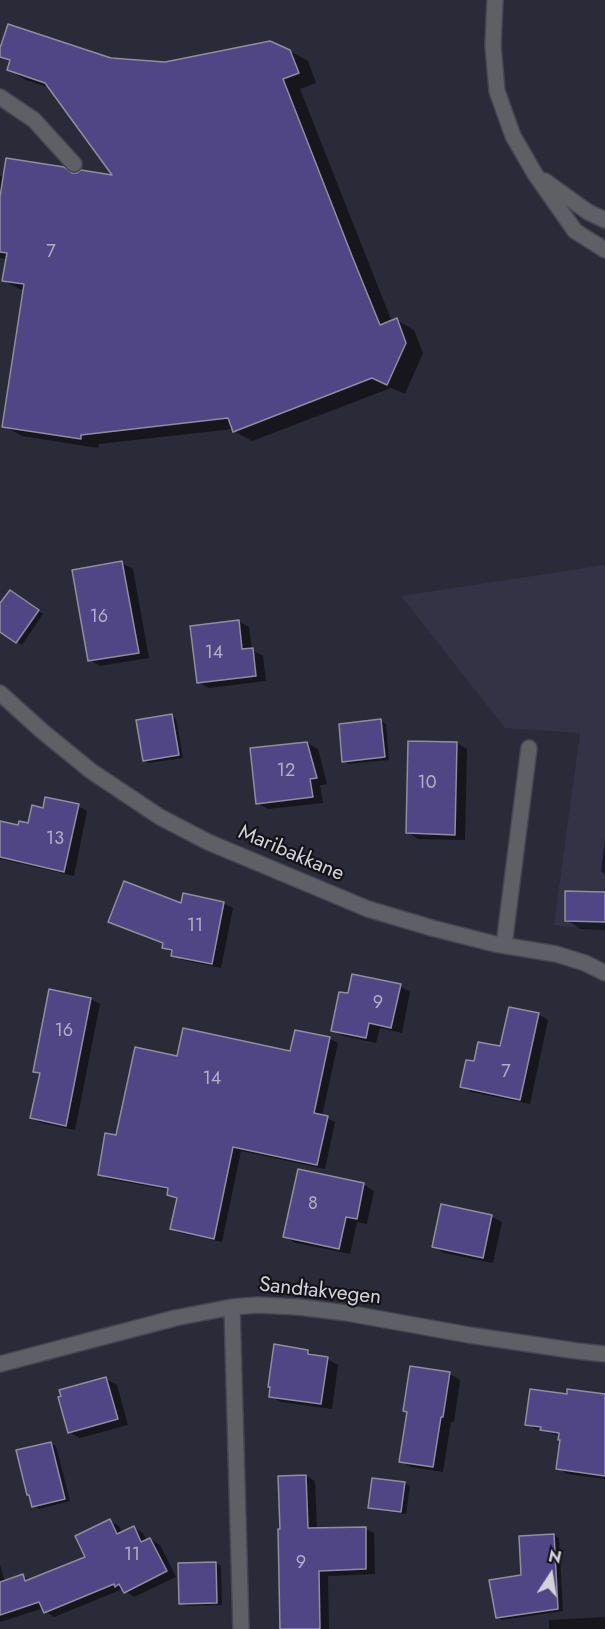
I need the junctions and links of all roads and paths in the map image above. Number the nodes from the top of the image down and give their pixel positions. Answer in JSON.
{"nodes":[{"id":1,"x":495,"y":0,"type":"edge"},
{"id":2,"x":0,"y":97,"type":"edge"},
{"id":3,"x":74,"y":164,"type":"dead end"},
{"id":4,"x":535,"y":174,"type":"junction"},
{"id":5,"x":605,"y":220,"type":"edge"},
{"id":6,"x":605,"y":250,"type":"edge"},
{"id":7,"x":0,"y":693,"type":"edge"},
{"id":8,"x":529,"y":748,"type":"dead end"},
{"id":9,"x":504,"y":945,"type":"junction"},
{"id":10,"x":605,"y":974,"type":"edge"},
{"id":11,"x":232,"y":1307,"type":"junction"},
{"id":12,"x":605,"y":1354,"type":"edge"},
{"id":13,"x":0,"y":1364,"type":"edge"},
{"id":14,"x":241,"y":1629,"type":"edge"}],
"edges":[{"from":1,"to":4,"type":"street"},
{"from":2,"to":3,"type":"street"},
{"from":4,"to":5,"type":"street"},
{"from":4,"to":6,"type":"street"},
{"from":7,"to":9,"type":"street","name":"Maribakkane"},
{"from":8,"to":9,"type":"street"},
{"from":9,"to":10,"type":"street","name":"Maribakkane"},
{"from":11,"to":12,"type":"street","name":"Sandtakvegen"},
{"from":11,"to":13,"type":"street","name":"Sandtakvegen"},
{"from":11,"to":14,"type":"street"}]}
